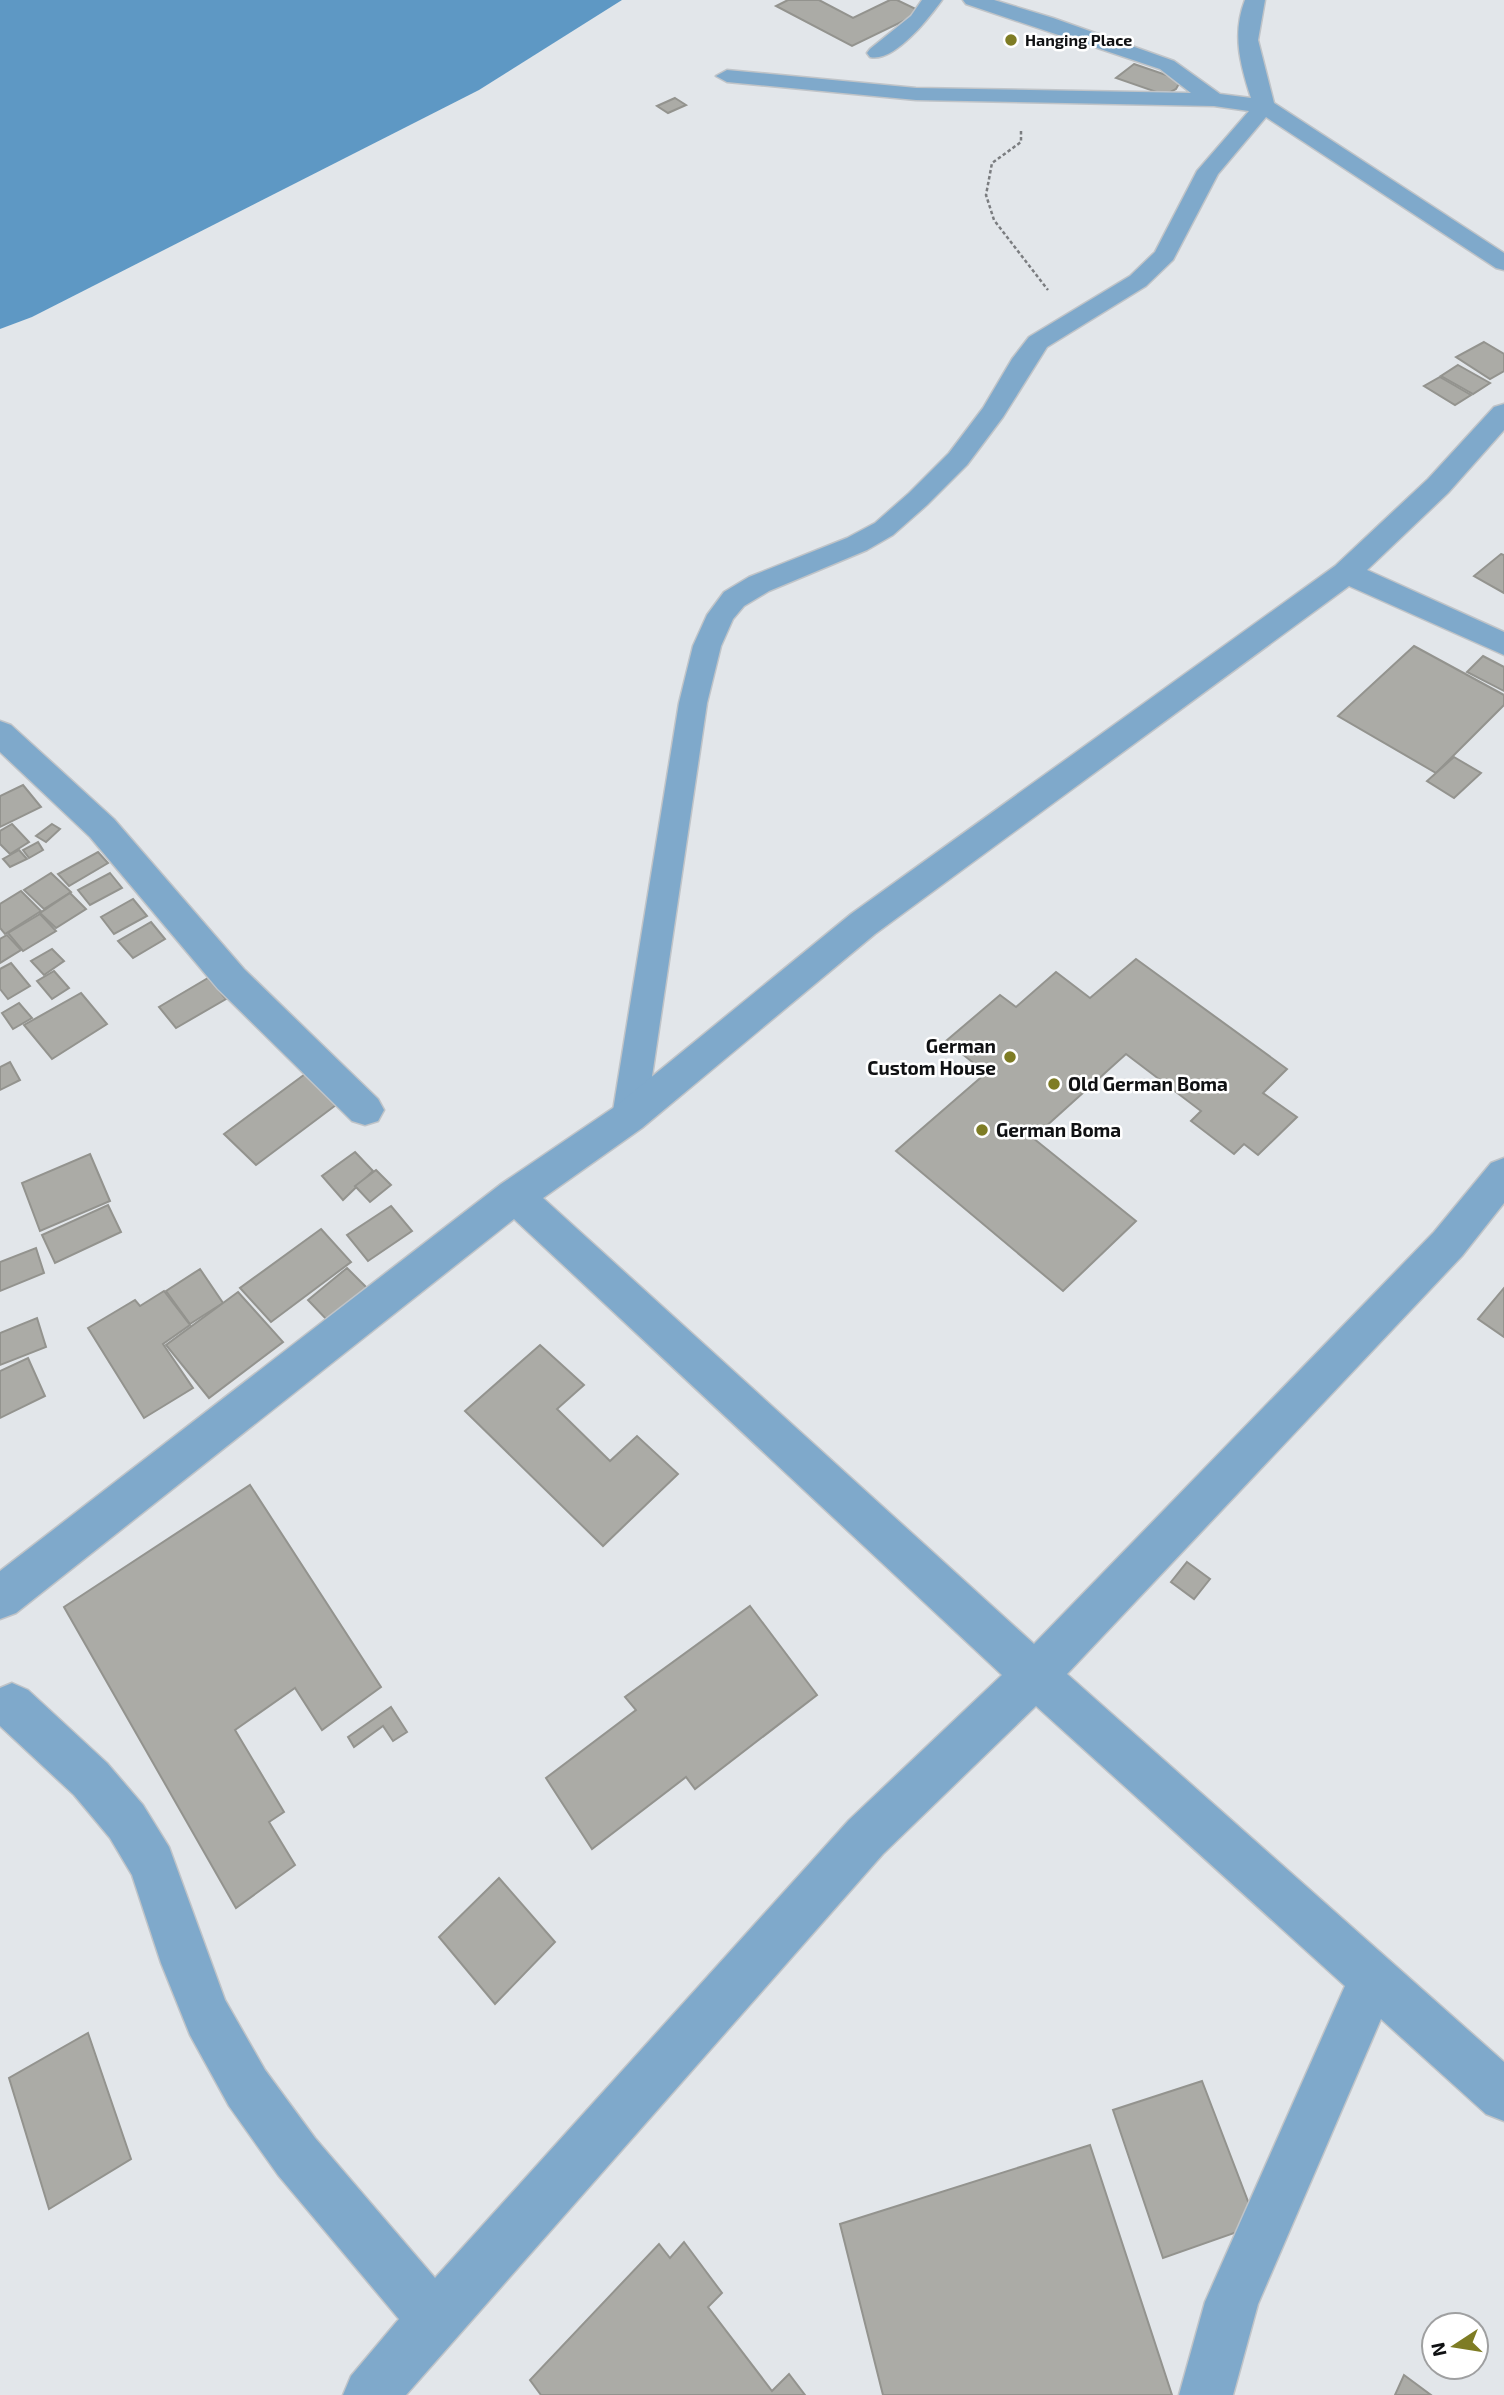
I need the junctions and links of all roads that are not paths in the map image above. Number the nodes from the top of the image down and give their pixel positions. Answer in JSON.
{"nodes":[{"id":1,"x":932,"y":0,"type":"edge"},
{"id":2,"x":973,"y":0,"type":"edge"},
{"id":3,"x":1255,"y":0,"type":"edge"},
{"id":4,"x":877,"y":53,"type":"dead end"},
{"id":5,"x":727,"y":76,"type":"dead end"},
{"id":6,"x":1214,"y":100,"type":"junction"},
{"id":7,"x":1264,"y":106,"type":"junction"},
{"id":8,"x":1504,"y":263,"type":"edge"},
{"id":9,"x":1504,"y":412,"type":"edge"},
{"id":10,"x":1346,"y":573,"type":"junction"},
{"id":11,"x":1504,"y":644,"type":"edge"},
{"id":12,"x":0,"y":733,"type":"edge"},
{"id":13,"x":365,"y":1110,"type":"dead end"},
{"id":14,"x":629,"y":1117,"type":"junction"},
{"id":15,"x":1504,"y":1174,"type":"edge"},
{"id":16,"x":515,"y":1196,"type":"junction"},
{"id":17,"x":0,"y":1598,"type":"edge"},
{"id":18,"x":1035,"y":1675,"type":"junction"},
{"id":19,"x":12,"y":1706,"type":"dead end"},
{"id":20,"x":1374,"y":1979,"type":"junction"},
{"id":21,"x":1504,"y":2095,"type":"edge"},
{"id":22,"x":433,"y":2319,"type":"junction"},
{"id":23,"x":370,"y":2395,"type":"edge"},
{"id":24,"x":1206,"y":2395,"type":"edge"}],
"edges":[{"from":1,"to":4,"type":"lane"},
{"from":2,"to":6,"type":"lane"},
{"from":3,"to":7,"type":"lane"},
{"from":5,"to":6,"type":"lane"},
{"from":6,"to":7,"type":"lane"},
{"from":7,"to":8,"type":"lane"},
{"from":7,"to":14,"type":"lane"},
{"from":9,"to":10,"type":"street"},
{"from":10,"to":11,"type":"street"},
{"from":10,"to":14,"type":"street"},
{"from":12,"to":13,"type":"street"},
{"from":14,"to":16,"type":"street"},
{"from":15,"to":18,"type":"street"},
{"from":16,"to":17,"type":"street"},
{"from":16,"to":18,"type":"street"},
{"from":18,"to":20,"type":"street"},
{"from":18,"to":22,"type":"street"},
{"from":19,"to":22,"type":"street"},
{"from":20,"to":21,"type":"street"},
{"from":20,"to":24,"type":"street"},
{"from":22,"to":23,"type":"street"}]}
